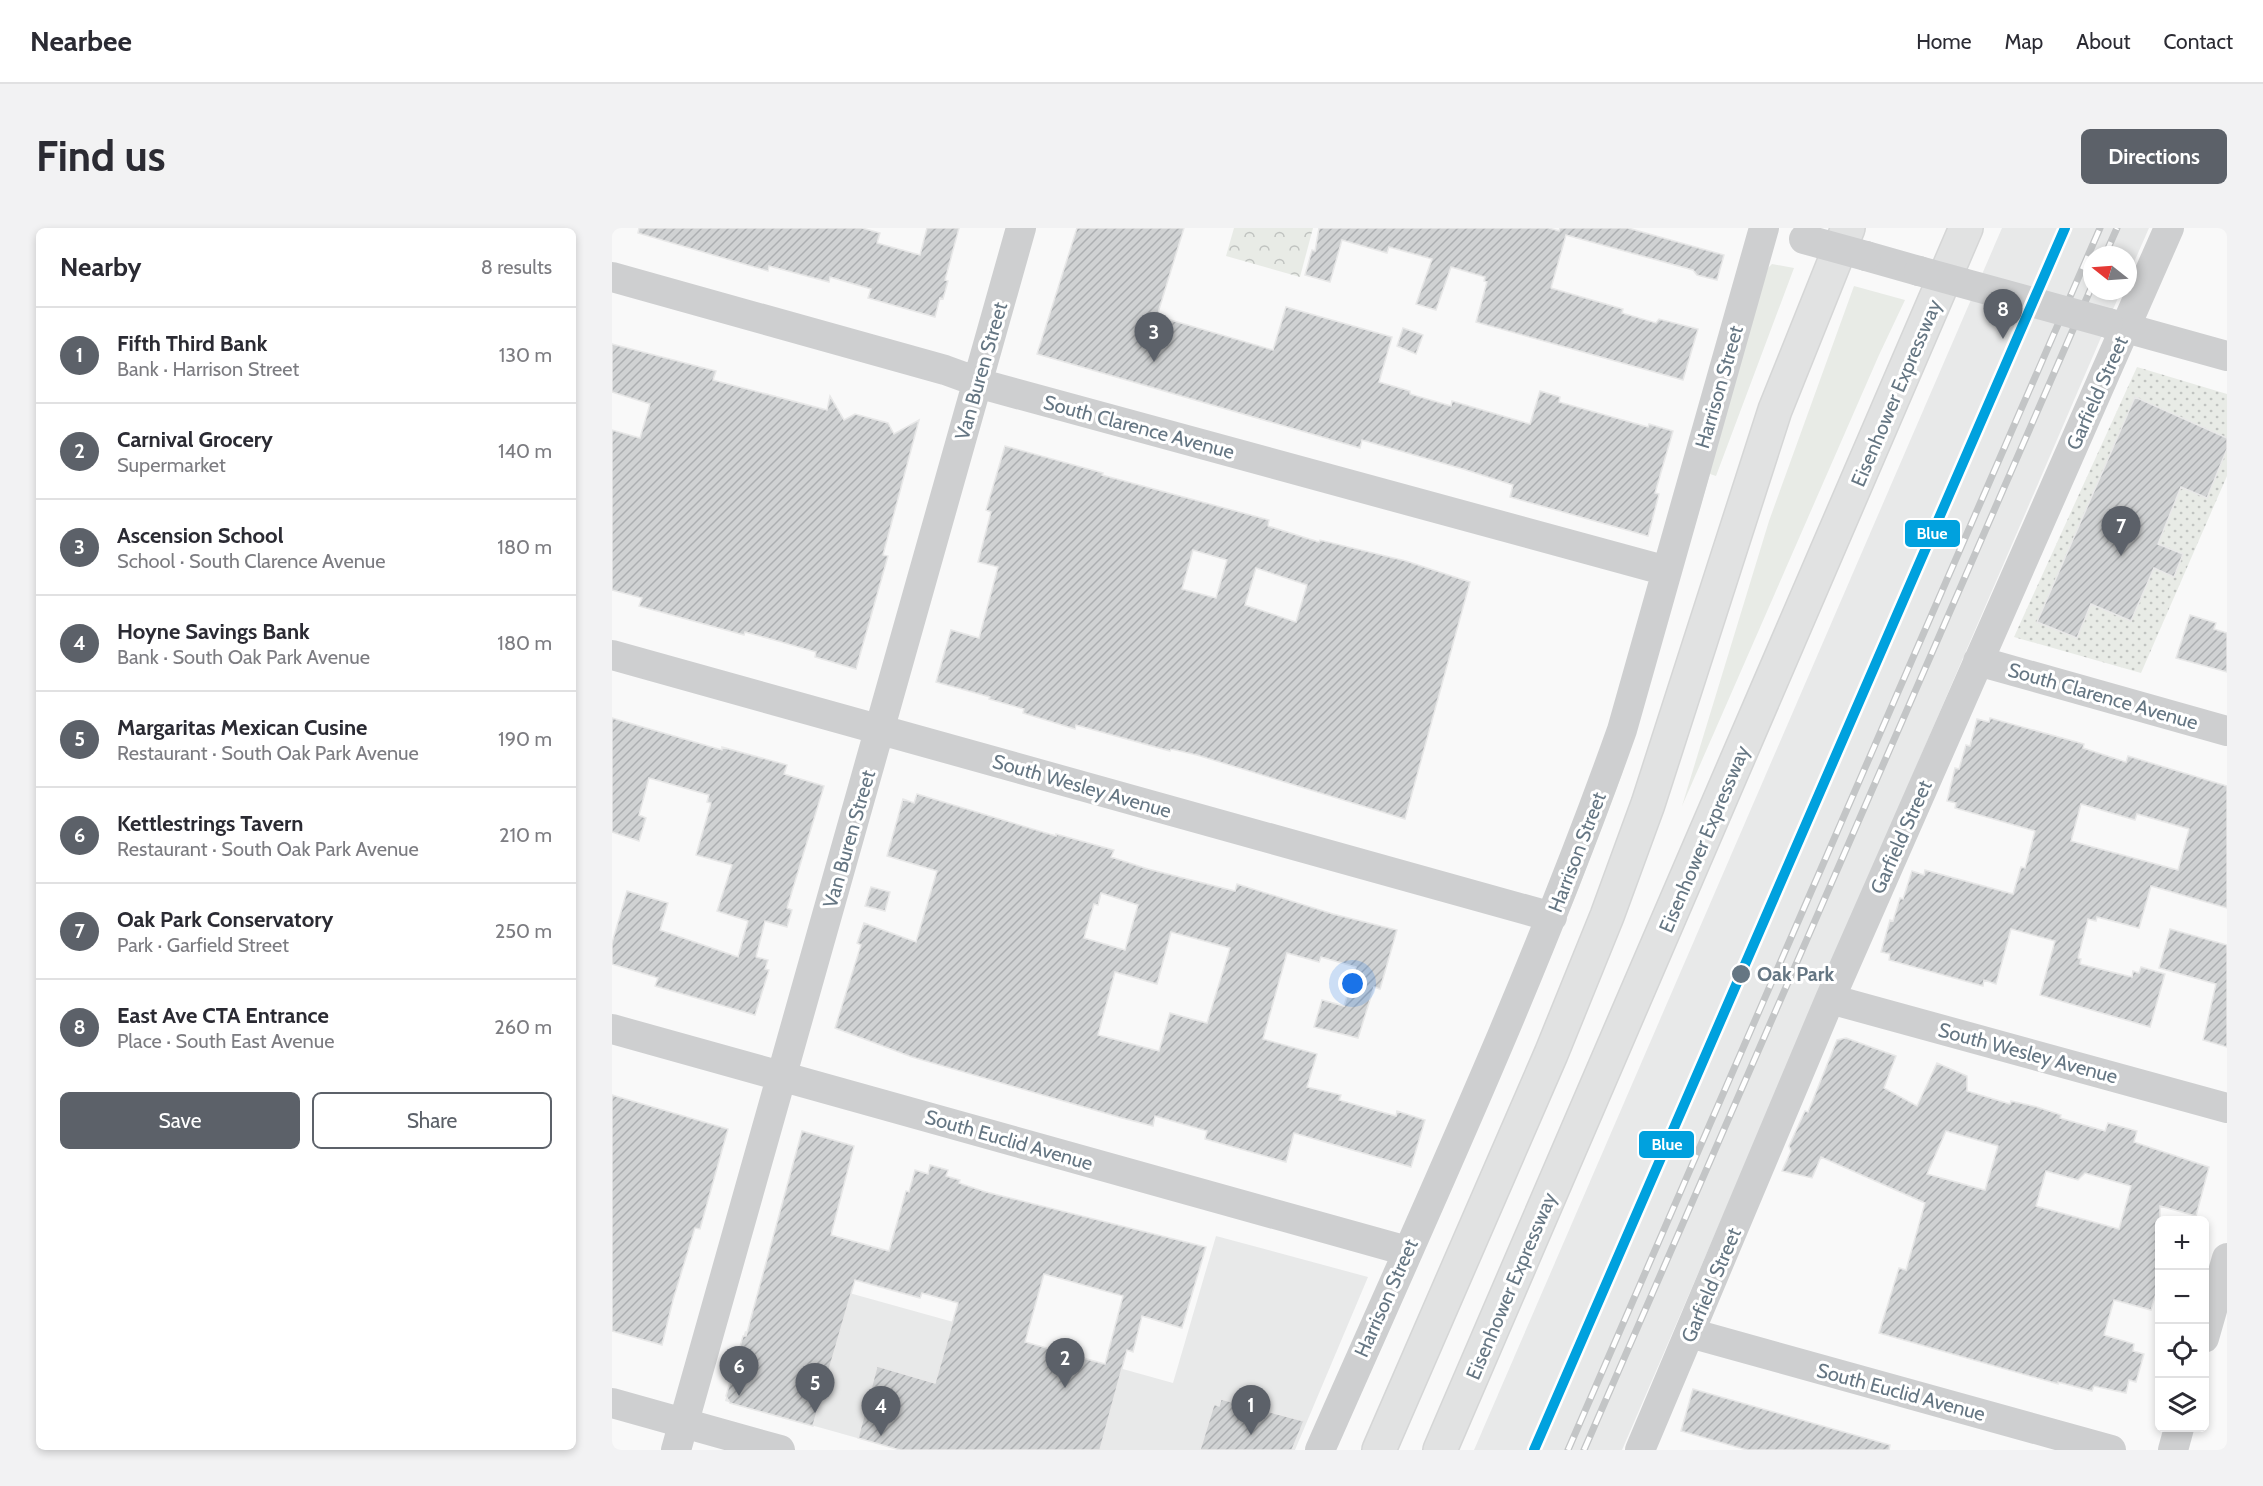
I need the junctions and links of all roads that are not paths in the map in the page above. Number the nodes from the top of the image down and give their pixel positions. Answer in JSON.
{"nodes":[{"id":1,"x":1021,"y":228,"type":"edge"},
{"id":2,"x":1764,"y":228,"type":"edge"},
{"id":3,"x":1848,"y":228,"type":"edge"},
{"id":4,"x":1966,"y":228,"type":"edge"},
{"id":5,"x":2169,"y":228,"type":"edge"},
{"id":6,"x":612,"y":277,"type":"edge"},
{"id":7,"x":2117,"y":326,"type":"junction"},
{"id":8,"x":2227,"y":356,"type":"edge"},
{"id":9,"x":978,"y":382,"type":"junction"},
{"id":10,"x":1667,"y":571,"type":"junction"},
{"id":11,"x":612,"y":655,"type":"edge"},
{"id":12,"x":1978,"y":661,"type":"junction"},
{"id":13,"x":880,"y":729,"type":"junction"},
{"id":14,"x":2227,"y":730,"type":"edge"},
{"id":15,"x":1552,"y":917,"type":"junction"},
{"id":16,"x":1830,"y":999,"type":"junction"},
{"id":17,"x":612,"y":1029,"type":"edge"},
{"id":18,"x":781,"y":1076,"type":"junction"},
{"id":19,"x":2227,"y":1108,"type":"edge"},
{"id":20,"x":1407,"y":1251,"type":"junction"},
{"id":21,"x":2227,"y":1258,"type":"edge"},
{"id":22,"x":2209,"y":1324,"type":"edge"},
{"id":23,"x":1690,"y":1333,"type":"junction"},
{"id":24,"x":612,"y":1403,"type":"edge"},
{"id":25,"x":2178,"y":1432,"type":"edge"},
{"id":26,"x":680,"y":1437,"type":"edge"},
{"id":27,"x":780,"y":1450,"type":"edge"},
{"id":28,"x":1320,"y":1450,"type":"edge"},
{"id":29,"x":1379,"y":1450,"type":"edge"},
{"id":30,"x":1440,"y":1450,"type":"edge"},
{"id":31,"x":1640,"y":1450,"type":"edge"},
{"id":32,"x":2111,"y":1450,"type":"edge"},
{"id":33,"x":2173,"y":1450,"type":"edge"}],
"edges":[{"from":1,"to":9,"type":"street","name":"Van Buren Street"},
{"from":2,"to":7,"type":"street","bridge":true},
{"from":2,"to":10,"type":"street","name":"Harrison Street"},
{"from":3,"to":29,"type":"highway"},
{"from":4,"to":30,"type":"highway","name":"Eisenhower Expressway"},
{"from":5,"to":7,"type":"street","name":"Garfield Street"},
{"from":6,"to":9,"type":"street","name":"South Clarence Avenue"},
{"from":7,"to":8,"type":"street"},
{"from":7,"to":12,"type":"street","name":"Garfield Street"},
{"from":9,"to":10,"type":"street","name":"South Clarence Avenue"},
{"from":9,"to":13,"type":"street","name":"Van Buren Street"},
{"from":10,"to":15,"type":"street","name":"Harrison Street"},
{"from":11,"to":13,"type":"street","name":"South Wesley Avenue"},
{"from":12,"to":14,"type":"street","name":"South Clarence Avenue"},
{"from":12,"to":16,"type":"street","name":"Garfield Street"},
{"from":13,"to":15,"type":"street","name":"South Wesley Avenue"},
{"from":13,"to":18,"type":"street","name":"Van Buren Street"},
{"from":15,"to":20,"type":"street","name":"Harrison Street"},
{"from":16,"to":19,"type":"street","name":"South Wesley Avenue"},
{"from":16,"to":23,"type":"street","name":"Garfield Street"},
{"from":17,"to":18,"type":"street","name":"South Euclid Avenue"},
{"from":18,"to":20,"type":"street","name":"South Euclid Avenue"},
{"from":18,"to":26,"type":"street","name":"Van Buren Street"},
{"from":20,"to":28,"type":"street","name":"Harrison Street"},
{"from":21,"to":22,"type":"street"},
{"from":23,"to":31,"type":"street","name":"Garfield Street"},
{"from":23,"to":32,"type":"street","name":"South Euclid Avenue"},
{"from":24,"to":26,"type":"street"},
{"from":25,"to":33,"type":"street"},
{"from":26,"to":27,"type":"street"}]}
